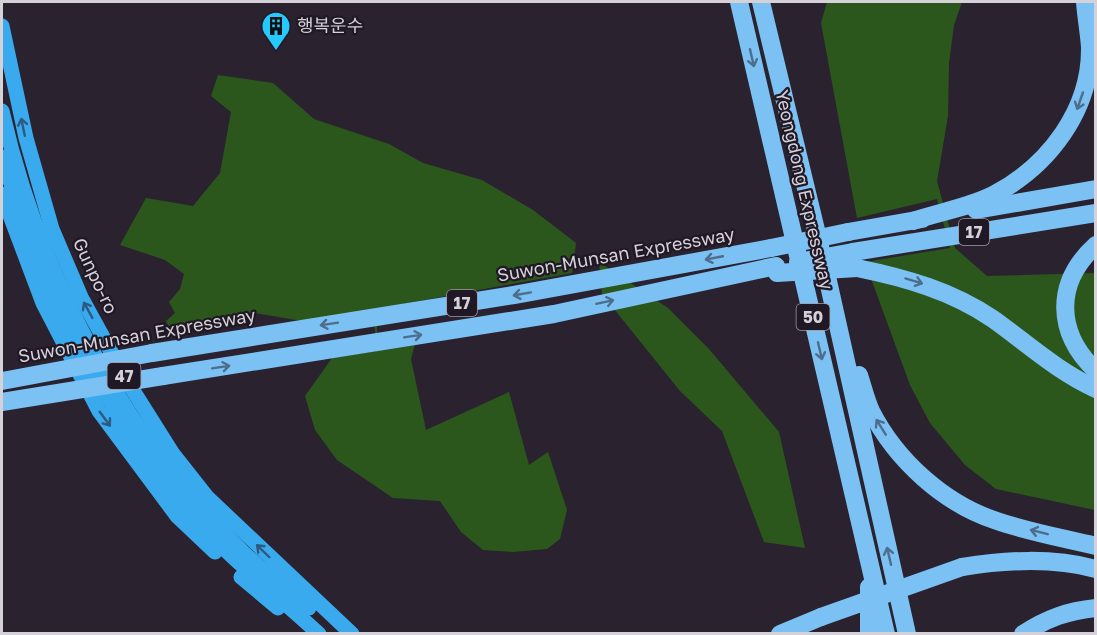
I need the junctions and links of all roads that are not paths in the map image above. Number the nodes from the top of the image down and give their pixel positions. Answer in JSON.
{"nodes":[{"id":1,"x":739,"y":2,"type":"edge"},
{"id":2,"x":761,"y":2,"type":"edge"},
{"id":3,"x":1085,"y":2,"type":"edge"},
{"id":4,"x":2,"y":26,"type":"edge"},
{"id":5,"x":2,"y":111,"type":"edge"},
{"id":6,"x":2,"y":157,"type":"edge"},
{"id":7,"x":1095,"y":189,"type":"edge"},
{"id":8,"x":2,"y":194,"type":"edge"},
{"id":9,"x":1095,"y":213,"type":"edge"},
{"id":10,"x":913,"y":221,"type":"junction"},
{"id":11,"x":1095,"y":245,"type":"edge"},
{"id":12,"x":855,"y":260,"type":"junction"},
{"id":13,"x":824,"y":262,"type":"junction"},
{"id":14,"x":775,"y":263,"type":"junction"},
{"id":15,"x":1095,"y":371,"type":"edge"},
{"id":16,"x":2,"y":381,"type":"edge"},
{"id":17,"x":1095,"y":389,"type":"edge"},
{"id":18,"x":2,"y":402,"type":"edge"},
{"id":19,"x":1095,"y":546,"type":"edge"},
{"id":20,"x":869,"y":558,"type":"junction"},
{"id":21,"x":1095,"y":569,"type":"edge"},
{"id":22,"x":963,"y":573,"type":"junction"},
{"id":23,"x":1095,"y":581,"type":"edge"},
{"id":24,"x":1095,"y":608,"type":"edge"},
{"id":25,"x":823,"y":622,"type":"junction"},
{"id":26,"x":317,"y":631,"type":"edge"},
{"id":27,"x":339,"y":633,"type":"edge"},
{"id":28,"x":352,"y":633,"type":"edge"},
{"id":29,"x":780,"y":633,"type":"edge"},
{"id":30,"x":805,"y":633,"type":"edge"},
{"id":31,"x":869,"y":633,"type":"edge"},
{"id":32,"x":886,"y":633,"type":"edge"},
{"id":33,"x":906,"y":633,"type":"edge"},
{"id":34,"x":1023,"y":633,"type":"edge"}],
"edges":[{"from":1,"to":20,"type":"highway","name":"Yeongdong Expressway","number":"50","one_way":true},
{"from":2,"to":13,"type":"highway","name":"Yeongdong Expressway","number":"50"},
{"from":3,"to":10,"type":"highway","one_way":true},
{"from":28,"to":4,"type":"main road","name":"Gunpo-ro","number":"47","one_way":true},
{"from":5,"to":27,"type":"main road","name":"Gunpo-ro","number":"47"},
{"from":6,"to":26,"type":"main road","number":"47"},
{"from":7,"to":10,"type":"highway","name":"Suwon-Munsan Expressway","number":"17"},
{"from":8,"to":26,"type":"main road","number":"47","one_way":true},
{"from":9,"to":12,"type":"highway","name":"Suwon-Munsan Expressway","number":"17"},
{"from":10,"to":14,"type":"highway","name":"Suwon-Munsan Expressway","number":"17","bridge":true},
{"from":11,"to":15,"type":"highway"},
{"from":12,"to":14,"type":"highway","name":"Suwon-Munsan Expressway","number":"17","bridge":true},
{"from":12,"to":17,"type":"highway","one_way":true},
{"from":19,"to":13,"type":"highway","one_way":true},
{"from":33,"to":13,"type":"highway","name":"Yeongdong Expressway","number":"50","one_way":true},
{"from":14,"to":16,"type":"highway","name":"Suwon-Munsan Expressway","number":"17","one_way":true,"bridge":true},
{"from":18,"to":14,"type":"highway","name":"Suwon-Munsan Expressway","number":"17","one_way":true,"bridge":true},
{"from":20,"to":31,"type":"highway"},
{"from":20,"to":32,"type":"highway","name":"Yeongdong Expressway","number":"50"},
{"from":21,"to":22,"type":"highway"},
{"from":22,"to":23,"type":"highway"},
{"from":22,"to":25,"type":"highway","bridge":true},
{"from":24,"to":34,"type":"highway"},
{"from":25,"to":29,"type":"highway"},
{"from":25,"to":30,"type":"highway"}]}
